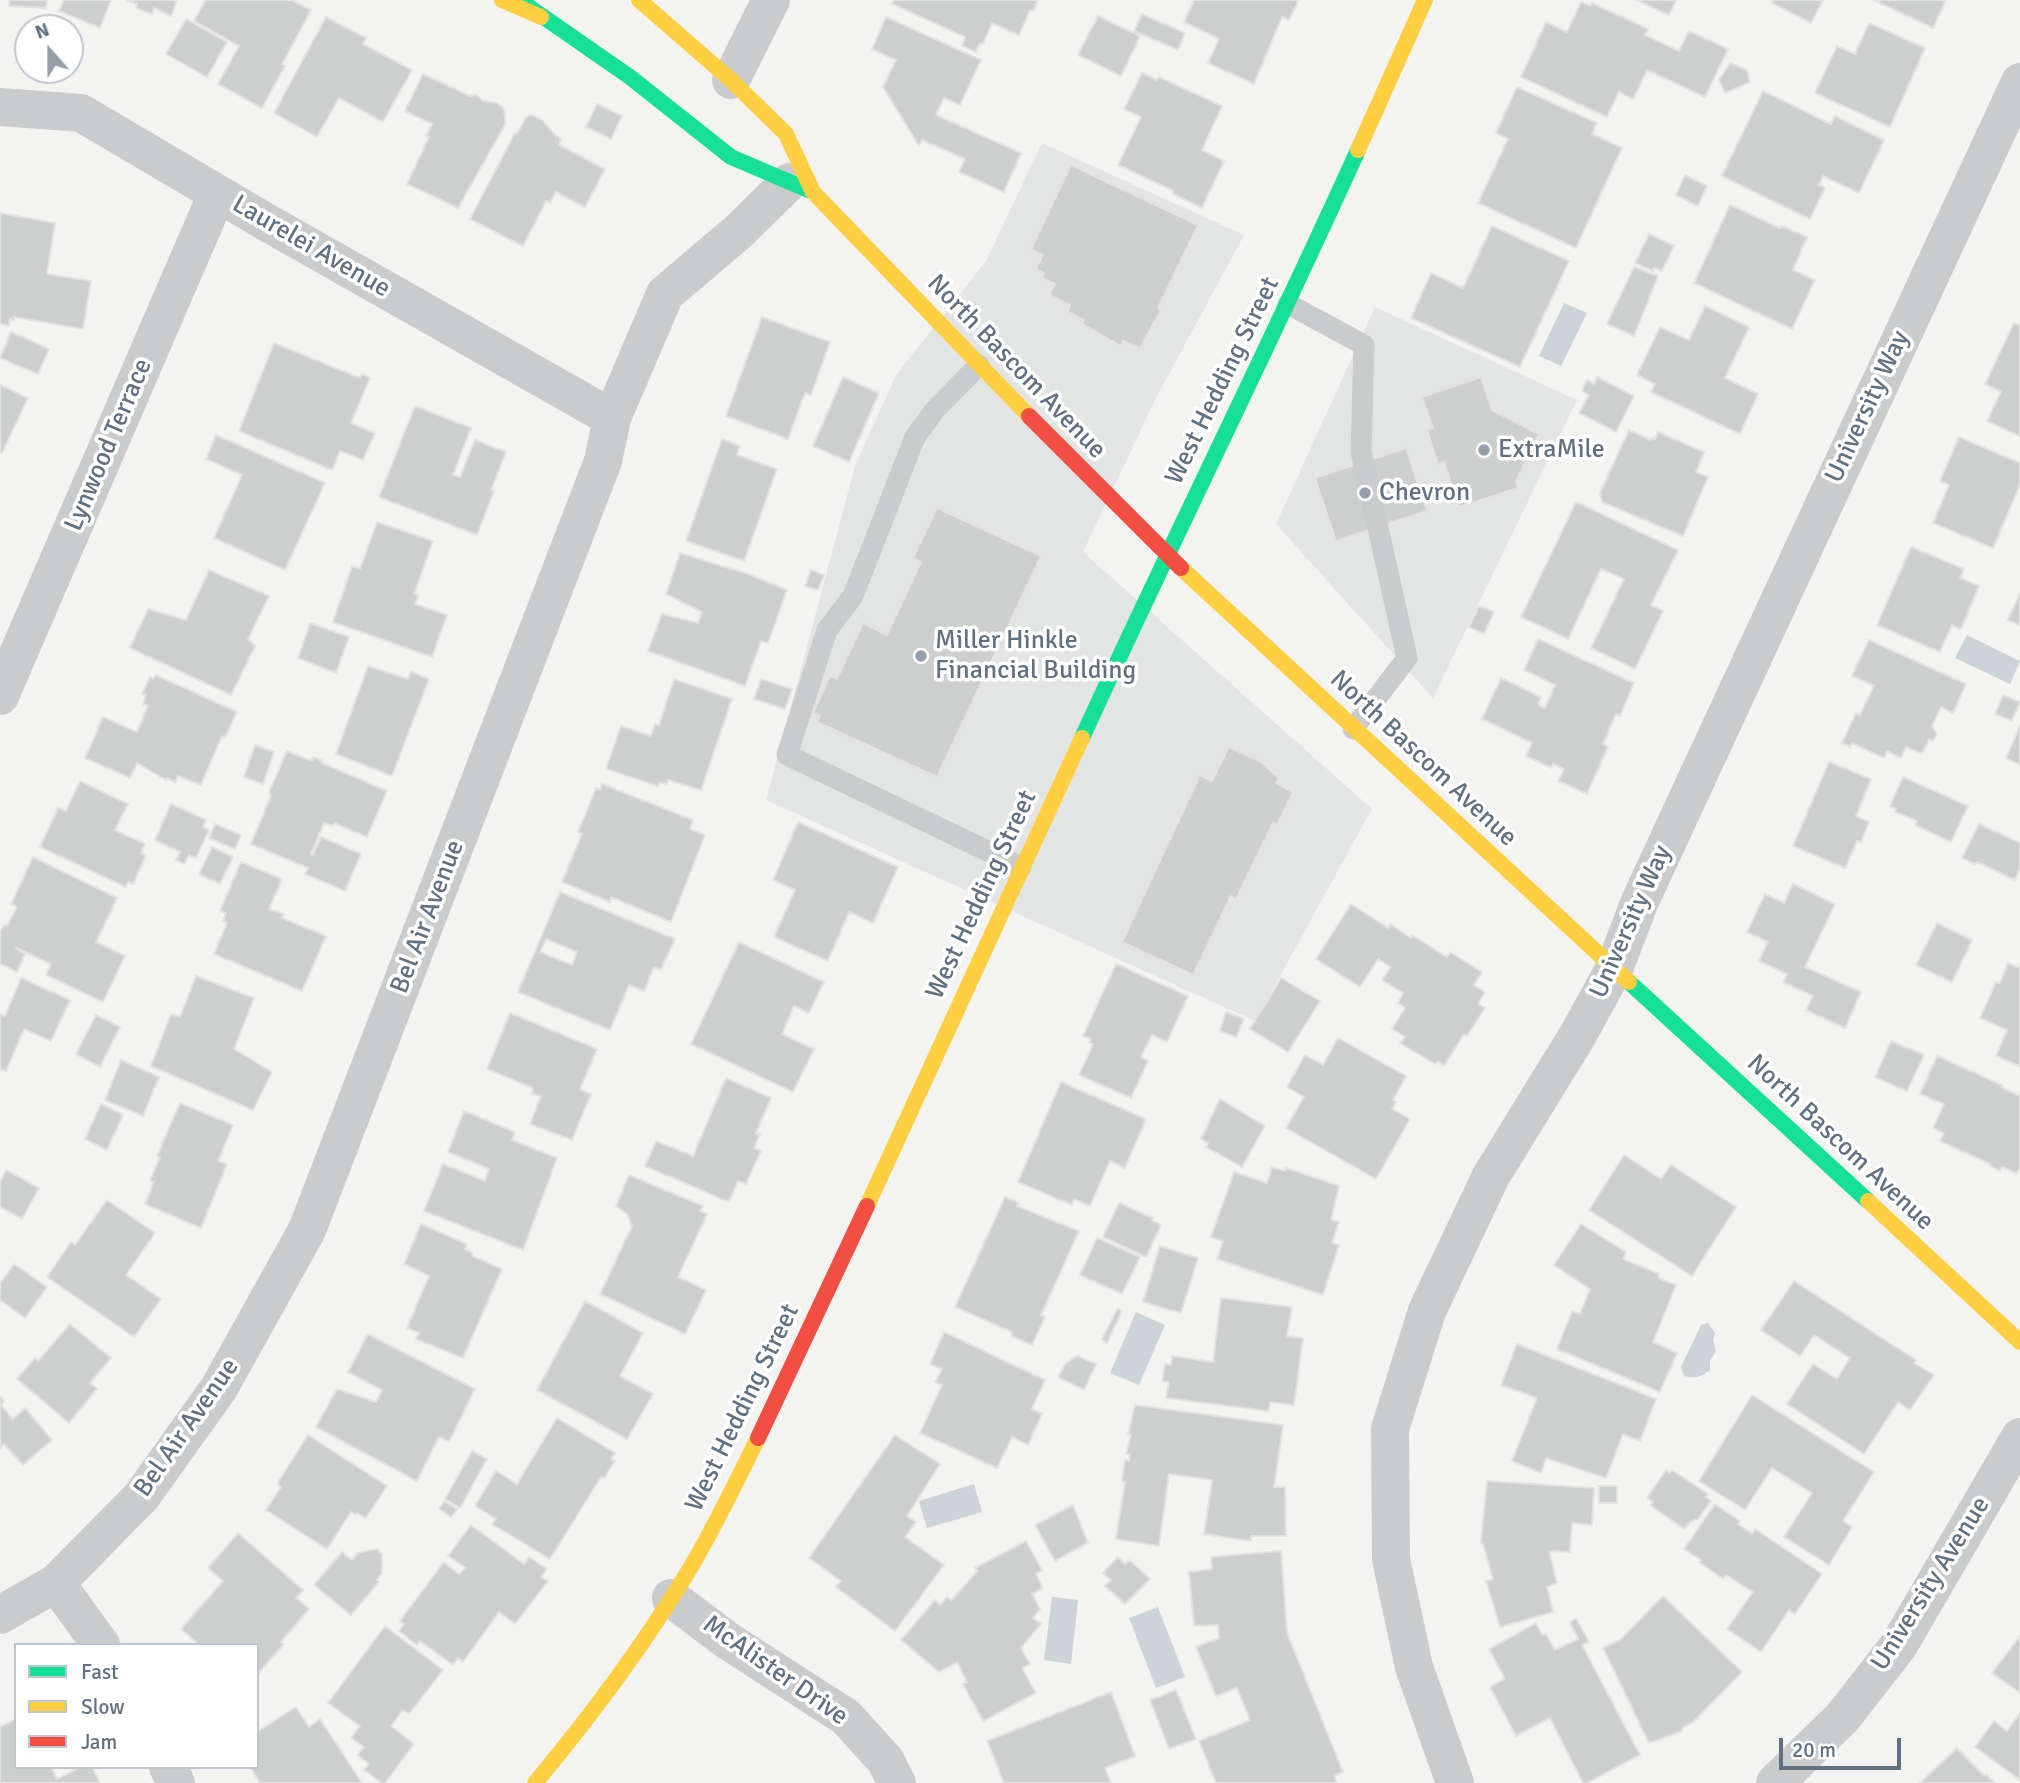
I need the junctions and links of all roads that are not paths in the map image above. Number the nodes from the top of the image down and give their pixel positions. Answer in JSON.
{"nodes":[{"id":1,"x":502,"y":0,"type":"edge"},
{"id":2,"x":519,"y":0,"type":"edge"},
{"id":3,"x":639,"y":0,"type":"edge"},
{"id":4,"x":771,"y":0,"type":"edge"},
{"id":5,"x":1425,"y":0,"type":"edge"},
{"id":6,"x":541,"y":17,"type":"junction"},
{"id":7,"x":731,"y":80,"type":"junction"},
{"id":8,"x":2020,"y":82,"type":"edge"},
{"id":9,"x":0,"y":107,"type":"edge"},
{"id":10,"x":801,"y":187,"type":"junction"},
{"id":11,"x":217,"y":194,"type":"junction"},
{"id":12,"x":1288,"y":304,"type":"junction"},
{"id":13,"x":979,"y":365,"type":"junction"},
{"id":14,"x":612,"y":418,"type":"junction"},
{"id":15,"x":1166,"y":554,"type":"junction"},
{"id":16,"x":0,"y":696,"type":"edge"},
{"id":17,"x":1353,"y":729,"type":"junction"},
{"id":18,"x":1021,"y":867,"type":"junction"},
{"id":19,"x":1614,"y":969,"type":"junction"},
{"id":20,"x":2020,"y":1342,"type":"edge"},
{"id":21,"x":2020,"y":1437,"type":"edge"},
{"id":22,"x":56,"y":1583,"type":"junction"},
{"id":23,"x":671,"y":1598,"type":"junction"},
{"id":24,"x":0,"y":1615,"type":"edge"},
{"id":25,"x":100,"y":1643,"type":"edge"},
{"id":26,"x":535,"y":1783,"type":"edge"},
{"id":27,"x":897,"y":1783,"type":"edge"},
{"id":28,"x":1455,"y":1783,"type":"edge"},
{"id":29,"x":1775,"y":1783,"type":"edge"}],
"edges":[{"from":1,"to":6,"type":"main road"},
{"from":2,"to":6,"type":"main road","name":"North Bascom Avenue"},
{"from":3,"to":7,"type":"main road","name":"North Bascom Avenue"},
{"from":4,"to":7,"type":"street"},
{"from":5,"to":12,"type":"main road","name":"West Hedding Street"},
{"from":6,"to":10,"type":"main road","name":"North Bascom Avenue"},
{"from":7,"to":10,"type":"main road","name":"North Bascom Avenue"},
{"from":8,"to":19,"type":"street","name":"University Way"},
{"from":9,"to":11,"type":"street","name":"Laurelei Avenue"},
{"from":10,"to":13,"type":"main road","name":"North Bascom Avenue"},
{"from":10,"to":14,"type":"street","name":"Bel Air Avenue"},
{"from":11,"to":14,"type":"street","name":"Laurelei Avenue"},
{"from":11,"to":16,"type":"street","name":"Lynwood Terrace"},
{"from":12,"to":15,"type":"main road","name":"West Hedding Street"},
{"from":12,"to":17,"type":"lane"},
{"from":13,"to":15,"type":"main road","name":"North Bascom Avenue"},
{"from":13,"to":18,"type":"lane"},
{"from":14,"to":22,"type":"street","name":"Bel Air Avenue"},
{"from":15,"to":17,"type":"main road","name":"North Bascom Avenue"},
{"from":15,"to":18,"type":"main road","name":"West Hedding Street"},
{"from":17,"to":19,"type":"main road","name":"North Bascom Avenue"},
{"from":18,"to":23,"type":"main road","name":"West Hedding Street"},
{"from":19,"to":20,"type":"main road","name":"North Bascom Avenue"},
{"from":19,"to":28,"type":"street","name":"University Way"},
{"from":21,"to":29,"type":"street","name":"University Avenue"},
{"from":22,"to":24,"type":"street","name":"Bel Air Avenue"},
{"from":22,"to":25,"type":"street"},
{"from":23,"to":26,"type":"main road","name":"West Hedding Street"},
{"from":23,"to":27,"type":"street","name":"McAlister Drive"}]}
